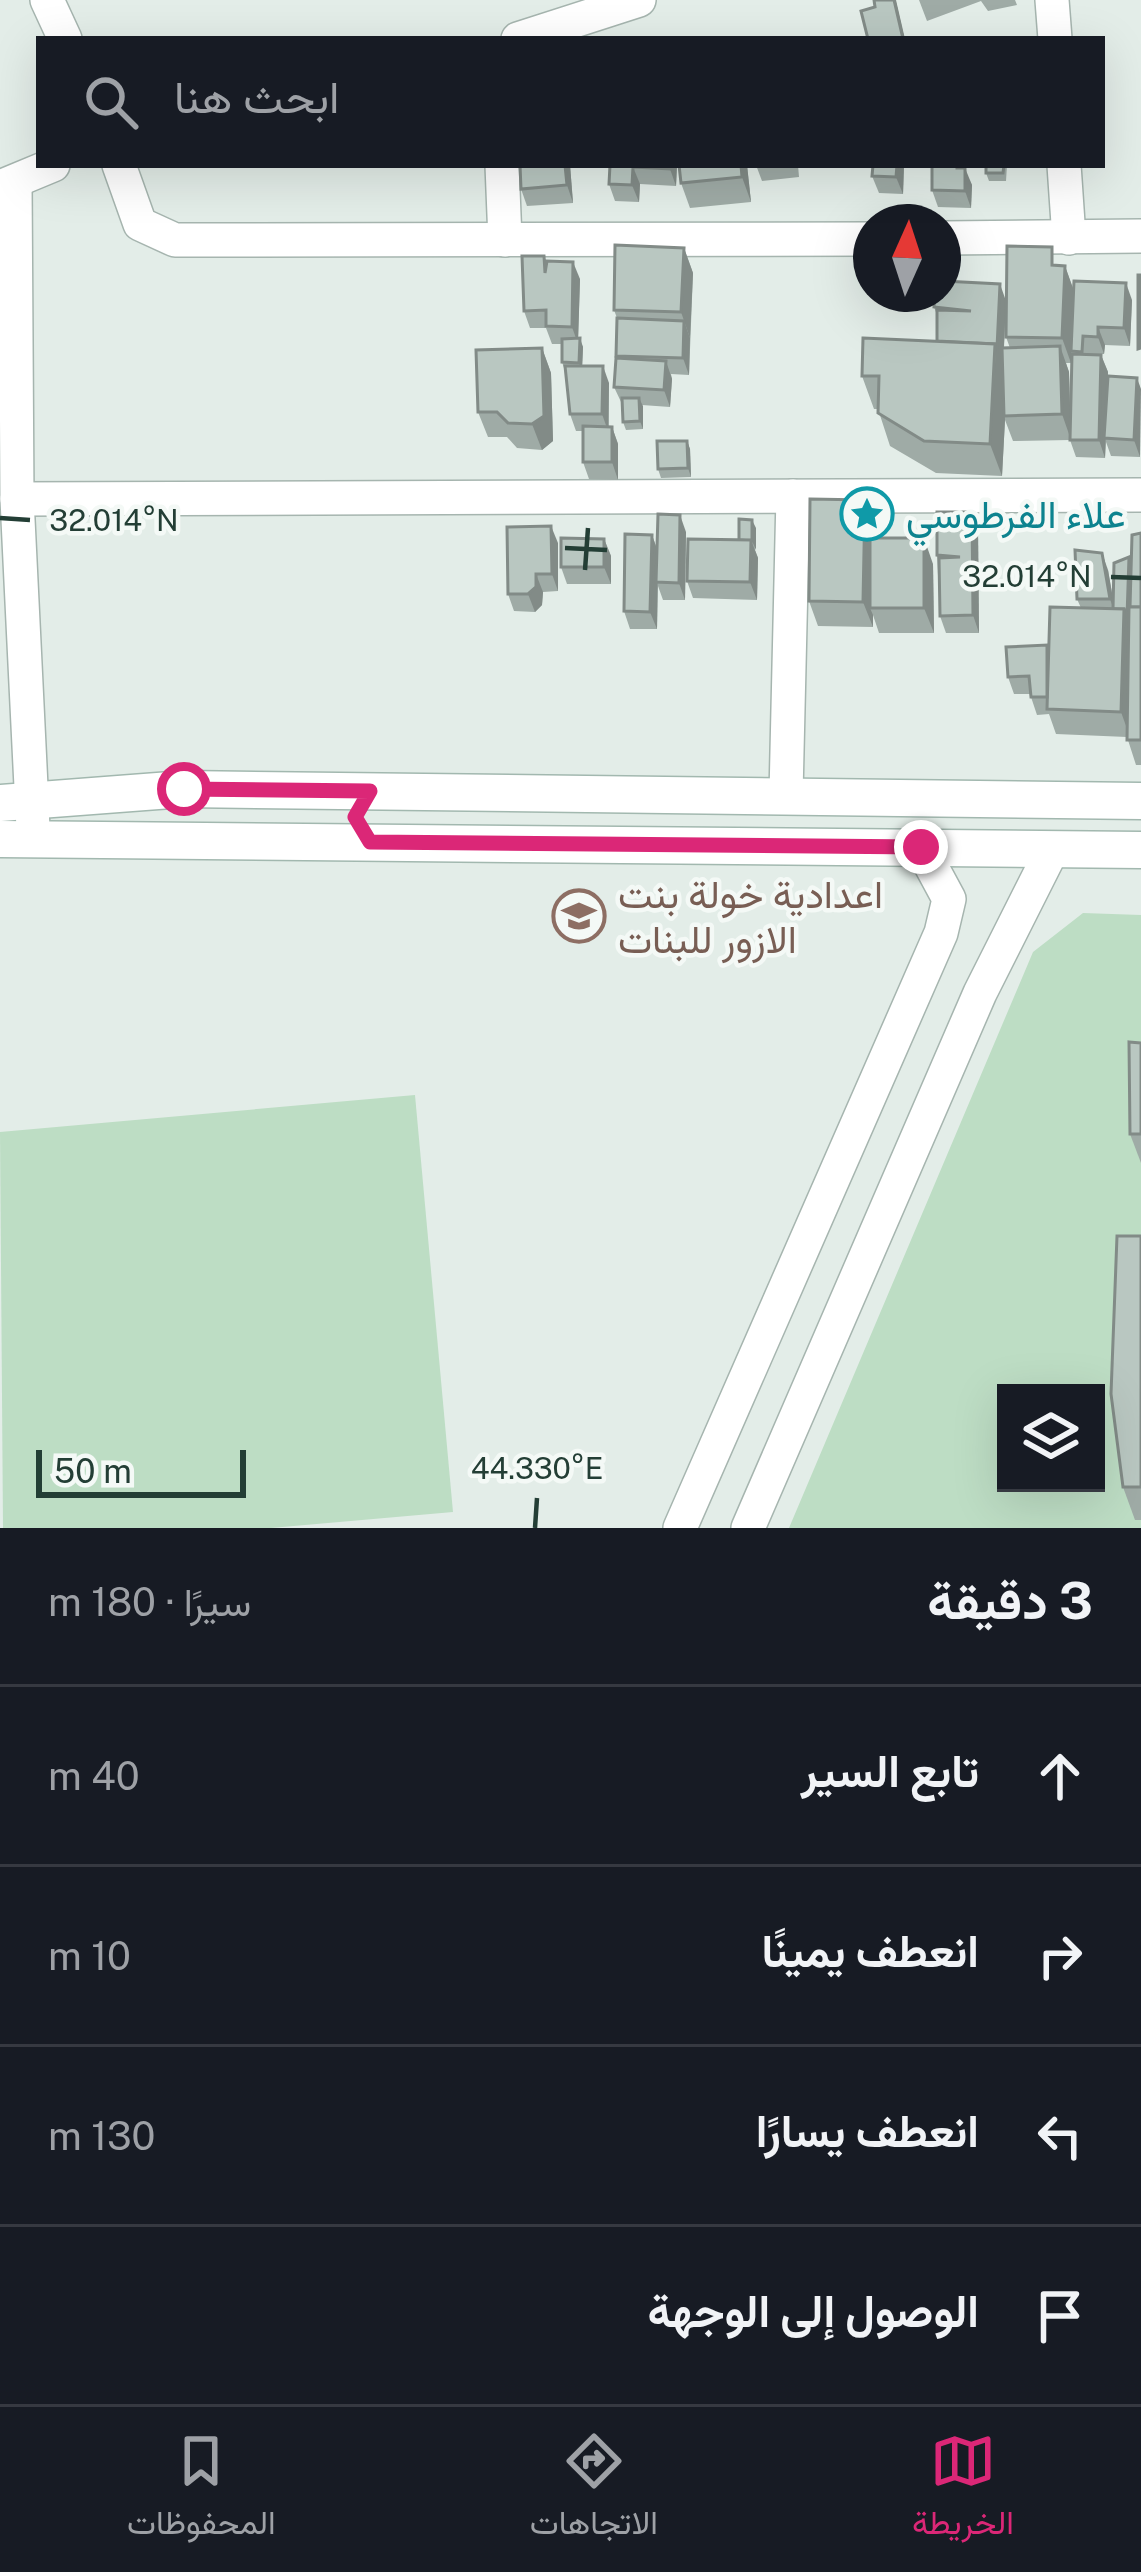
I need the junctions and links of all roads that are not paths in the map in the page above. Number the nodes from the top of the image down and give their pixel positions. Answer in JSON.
{"nodes":[{"id":1,"x":47,"y":0,"type":"edge"},
{"id":2,"x":639,"y":0,"type":"edge"},
{"id":3,"x":1052,"y":0,"type":"edge"},
{"id":4,"x":64,"y":36,"type":"edge"},
{"id":5,"x":527,"y":36,"type":"edge"},
{"id":6,"x":1055,"y":36,"type":"edge"},
{"id":7,"x":46,"y":168,"type":"edge"},
{"id":8,"x":120,"y":168,"type":"edge"},
{"id":9,"x":502,"y":168,"type":"edge"},
{"id":10,"x":1064,"y":168,"type":"edge"},
{"id":11,"x":8,"y":185,"type":"edge"},
{"id":12,"x":1141,"y":236,"type":"edge"},
{"id":13,"x":853,"y":238,"type":"edge"},
{"id":14,"x":961,"y":238,"type":"edge"},
{"id":15,"x":1069,"y":238,"type":"junction"},
{"id":16,"x":506,"y":240,"type":"junction"},
{"id":17,"x":1141,"y":495,"type":"edge"},
{"id":18,"x":793,"y":496,"type":"junction"},
{"id":19,"x":16,"y":499,"type":"junction"},
{"id":20,"x":370,"y":791,"type":"junction"},
{"id":21,"x":786,"y":794,"type":"junction"},
{"id":22,"x":16,"y":801,"type":"edge"},
{"id":23,"x":1141,"y":801,"type":"edge"},
{"id":24,"x":16,"y":838,"type":"edge"},
{"id":25,"x":370,"y":842,"type":"junction"},
{"id":26,"x":921,"y":847,"type":"junction"},
{"id":27,"x":1052,"y":850,"type":"junction"},
{"id":28,"x":1141,"y":850,"type":"edge"},
{"id":29,"x":924,"y":972,"type":"junction"},
{"id":30,"x":980,"y":993,"type":"junction"},
{"id":31,"x":680,"y":1528,"type":"edge"},
{"id":32,"x":748,"y":1528,"type":"edge"}],
"edges":[{"from":1,"to":4,"type":"street"},
{"from":2,"to":5,"type":"street"},
{"from":3,"to":6,"type":"street"},
{"from":7,"to":11,"type":"street"},
{"from":8,"to":16,"type":"street"},
{"from":9,"to":16,"type":"street"},
{"from":10,"to":15,"type":"street"},
{"from":11,"to":19,"type":"street"},
{"from":12,"to":15,"type":"street"},
{"from":13,"to":16,"type":"street"},
{"from":14,"to":15,"type":"street"},
{"from":17,"to":18,"type":"street"},
{"from":18,"to":19,"type":"street"},
{"from":18,"to":21,"type":"street"},
{"from":19,"to":22,"type":"street"},
{"from":20,"to":21,"type":"street"},
{"from":20,"to":22,"type":"street"},
{"from":20,"to":25,"type":"street"},
{"from":21,"to":23,"type":"street"},
{"from":22,"to":24,"type":"street"},
{"from":24,"to":25,"type":"street"},
{"from":25,"to":26,"type":"street"},
{"from":26,"to":27,"type":"street"},
{"from":26,"to":29,"type":"street"},
{"from":27,"to":28,"type":"street"},
{"from":27,"to":30,"type":"street"},
{"from":29,"to":30,"type":"street"},
{"from":29,"to":31,"type":"street"},
{"from":30,"to":32,"type":"street"}]}
